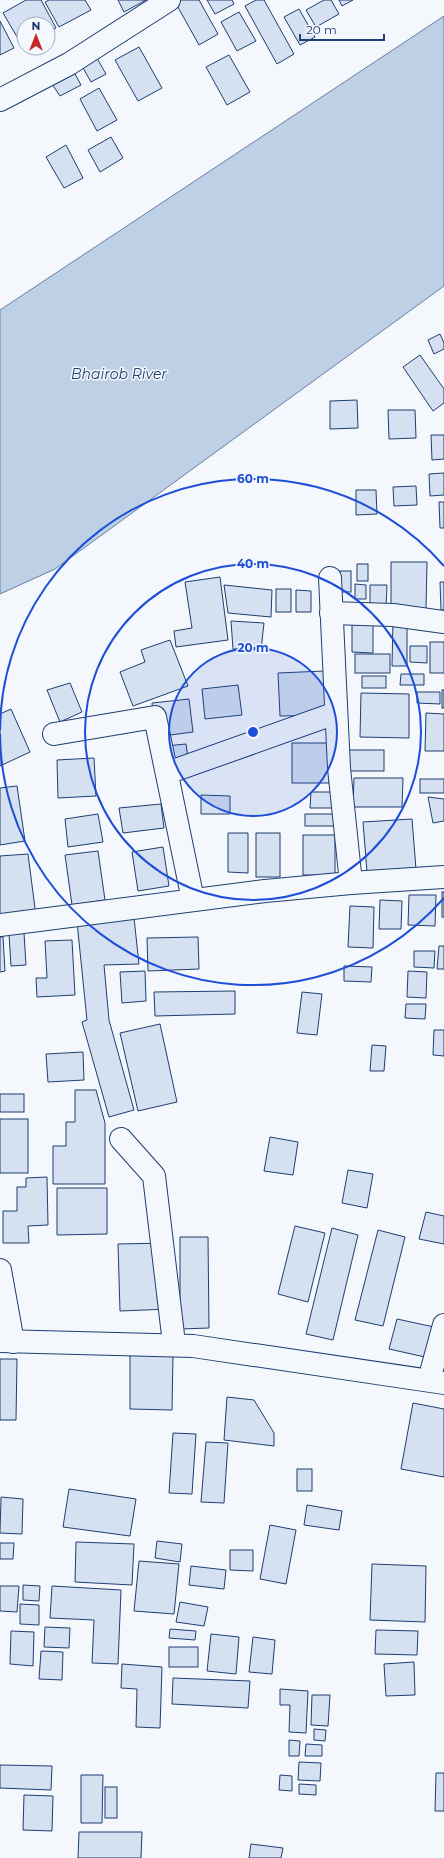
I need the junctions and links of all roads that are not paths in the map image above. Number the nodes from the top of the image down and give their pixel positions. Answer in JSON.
{"nodes":[{"id":1,"x":169,"y":0,"type":"edge"},
{"id":2,"x":0,"y":100,"type":"edge"},
{"id":3,"x":330,"y":578,"type":"dead end"},
{"id":4,"x":331,"y":612,"type":"junction"},
{"id":5,"x":444,"y":622,"type":"edge"},
{"id":6,"x":336,"y":713,"type":"junction"},
{"id":7,"x":54,"y":734,"type":"dead end"},
{"id":8,"x":167,"y":773,"type":"junction"},
{"id":9,"x":444,"y":877,"type":"edge"},
{"id":10,"x":351,"y":883,"type":"junction"},
{"id":11,"x":193,"y":900,"type":"junction"},
{"id":12,"x":0,"y":925,"type":"edge"},
{"id":13,"x":121,"y":1139,"type":"dead end"},
{"id":14,"x":0,"y":1270,"type":"edge"},
{"id":15,"x":444,"y":1324,"type":"edge"},
{"id":16,"x":173,"y":1335,"type":"dead end"},
{"id":17,"x":7,"y":1341,"type":"edge"},
{"id":18,"x":436,"y":1382,"type":"edge"}],
"edges":[{"from":1,"to":2,"type":"street"},
{"from":3,"to":4,"type":"street"},
{"from":4,"to":5,"type":"street"},
{"from":4,"to":6,"type":"street"},
{"from":6,"to":8,"type":"street"},
{"from":6,"to":10,"type":"street"},
{"from":7,"to":8,"type":"street"},
{"from":8,"to":11,"type":"street"},
{"from":9,"to":10,"type":"street"},
{"from":10,"to":11,"type":"street"},
{"from":11,"to":12,"type":"street"},
{"from":13,"to":16,"type":"street"},
{"from":14,"to":17,"type":"street"},
{"from":15,"to":18,"type":"street"},
{"from":17,"to":18,"type":"street"}]}
